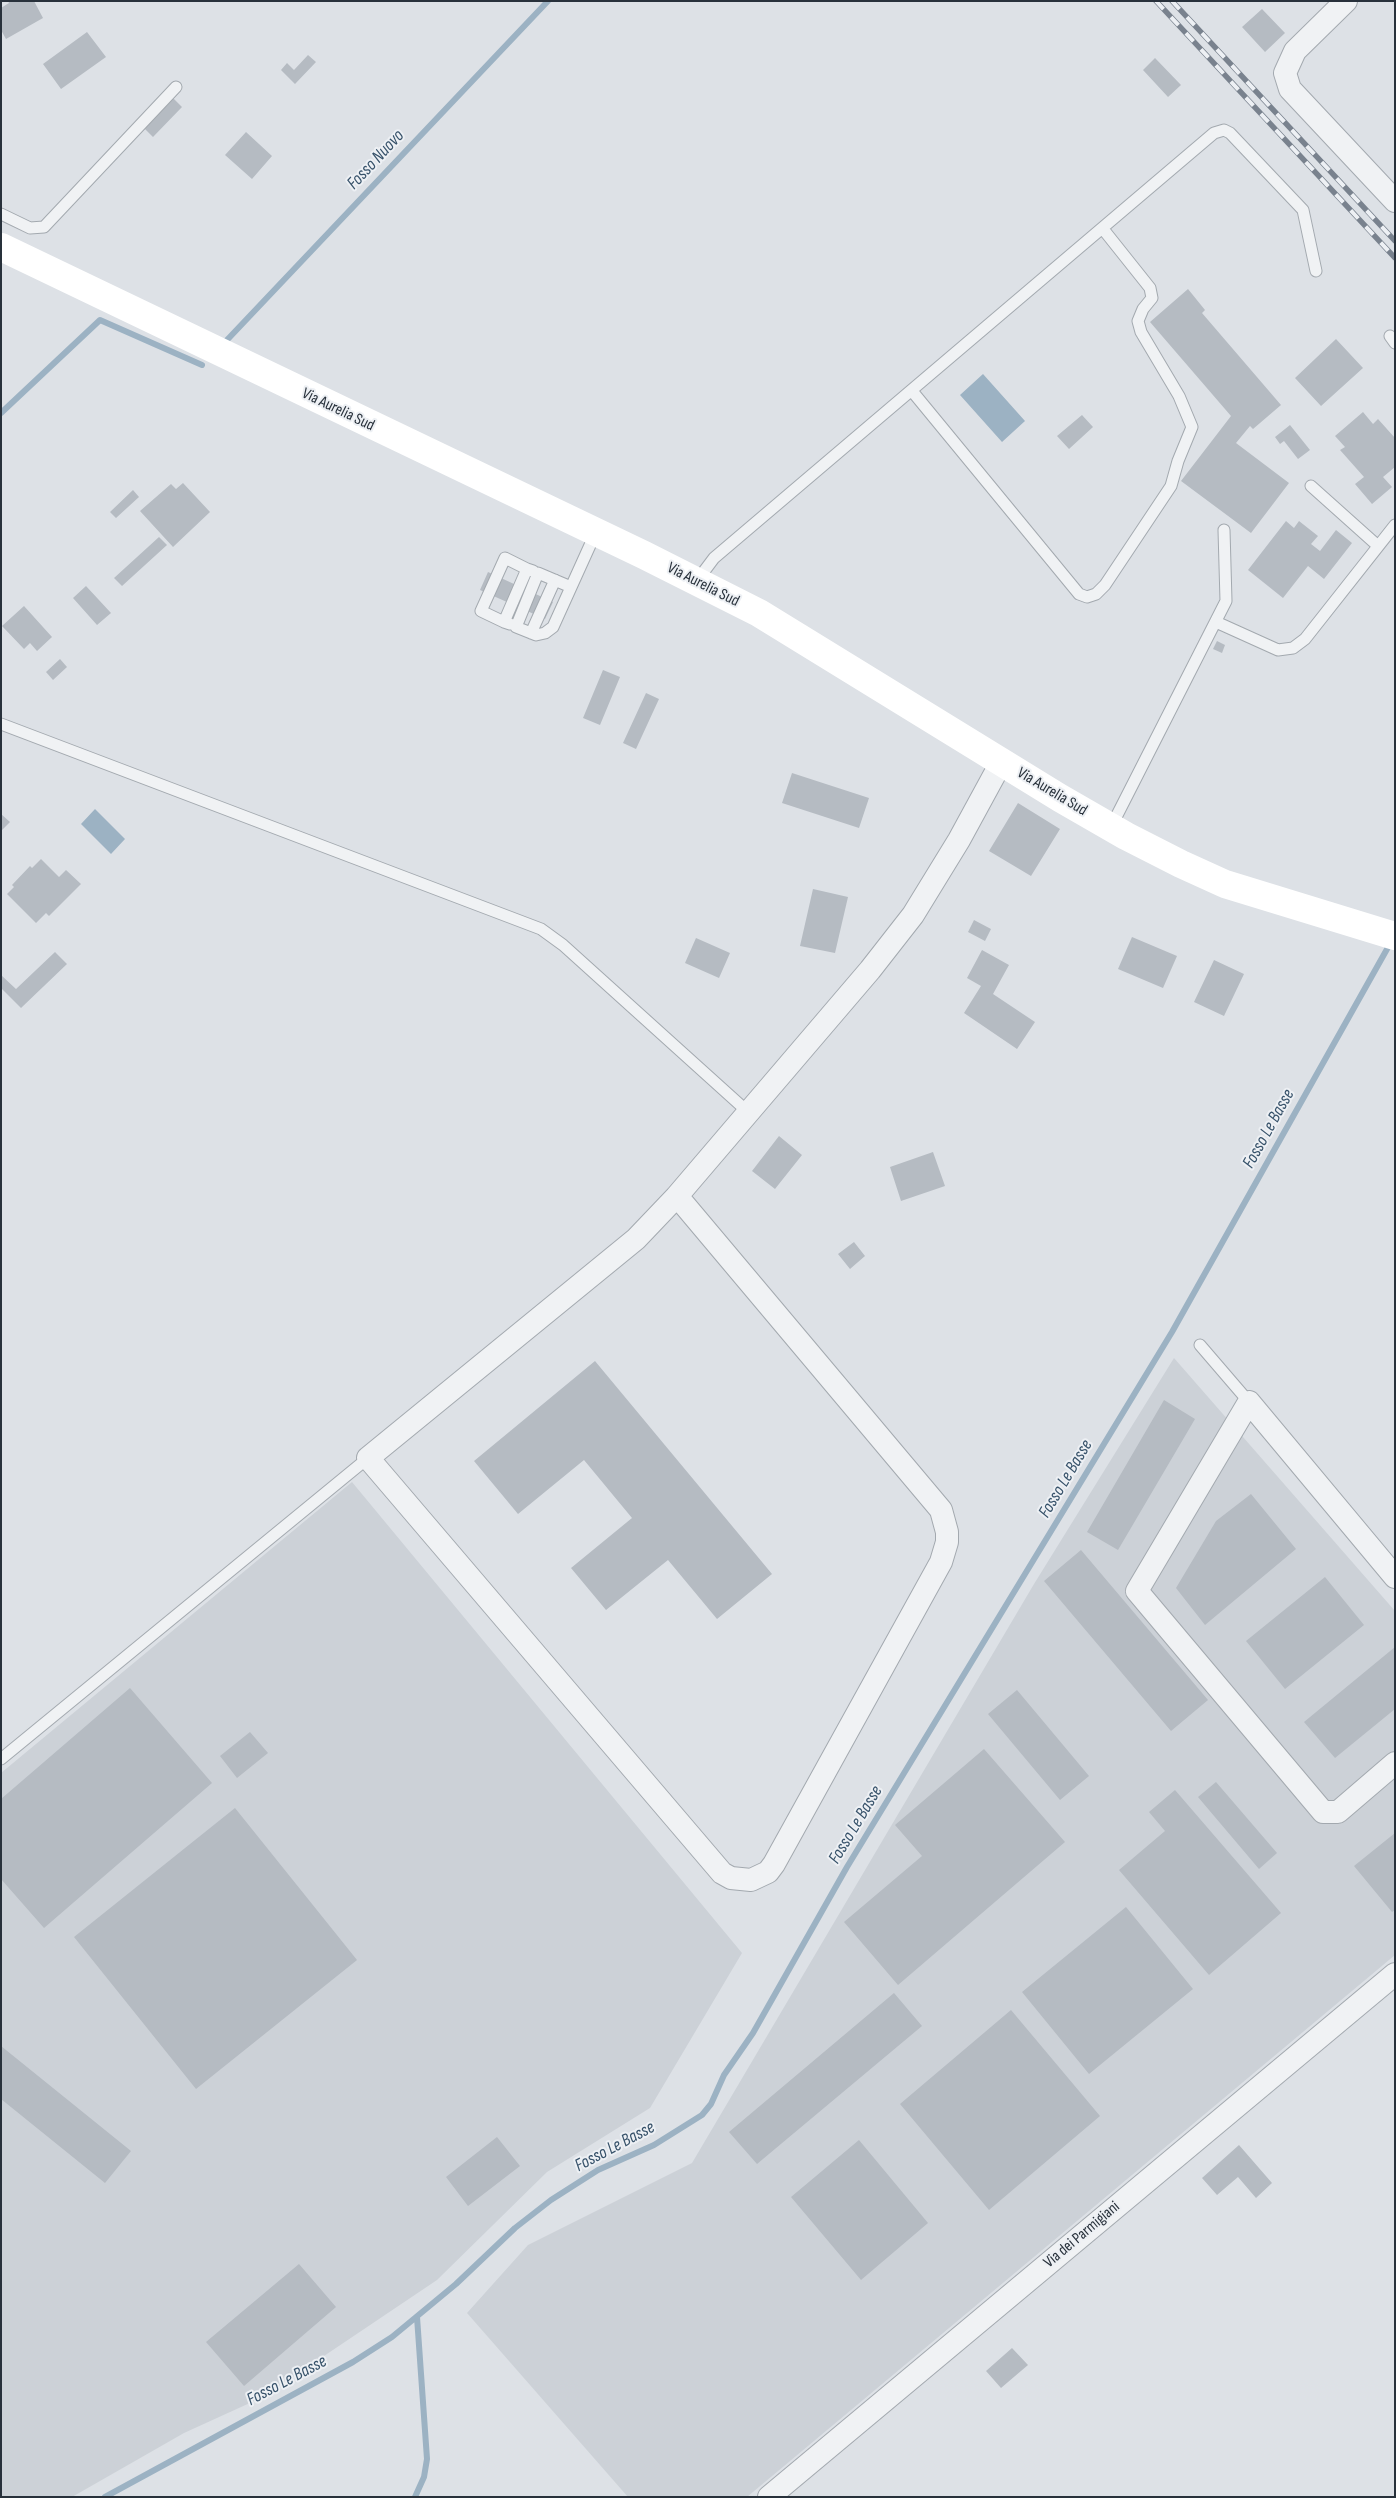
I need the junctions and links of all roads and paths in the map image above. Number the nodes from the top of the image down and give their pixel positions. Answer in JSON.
{"nodes":[{"id":1,"x":1346,"y":1,"type":"edge"},
{"id":2,"x":176,"y":87,"type":"dead end"},
{"id":3,"x":1395,"y":201,"type":"edge"},
{"id":4,"x":1,"y":214,"type":"edge"},
{"id":5,"x":1103,"y":229,"type":"junction"},
{"id":6,"x":1,"y":248,"type":"edge"},
{"id":7,"x":1316,"y":271,"type":"dead end"},
{"id":8,"x":912,"y":391,"type":"junction"},
{"id":9,"x":1311,"y":486,"type":"dead end"},
{"id":10,"x":1395,"y":525,"type":"edge"},
{"id":11,"x":1224,"y":530,"type":"dead end"},
{"id":12,"x":596,"y":532,"type":"junction"},
{"id":13,"x":1378,"y":546,"type":"junction"},
{"id":14,"x":532,"y":571,"type":"junction"},
{"id":15,"x":555,"y":580,"type":"junction"},
{"id":16,"x":696,"y":582,"type":"junction"},
{"id":17,"x":571,"y":587,"type":"junction"},
{"id":18,"x":504,"y":622,"type":"junction"},
{"id":19,"x":1216,"y":622,"type":"junction"},
{"id":20,"x":516,"y":627,"type":"junction"},
{"id":21,"x":531,"y":633,"type":"junction"},
{"id":22,"x":1,"y":724,"type":"edge"},
{"id":23,"x":1002,"y":761,"type":"junction"},
{"id":24,"x":1110,"y":827,"type":"junction"},
{"id":25,"x":1395,"y":936,"type":"edge"},
{"id":26,"x":748,"y":1112,"type":"junction"},
{"id":27,"x":677,"y":1196,"type":"junction"},
{"id":28,"x":1200,"y":1345,"type":"dead end"},
{"id":29,"x":1249,"y":1402,"type":"junction"},
{"id":30,"x":368,"y":1458,"type":"junction"},
{"id":31,"x":1395,"y":1577,"type":"edge"},
{"id":32,"x":1,"y":1759,"type":"edge"},
{"id":33,"x":1395,"y":1763,"type":"edge"},
{"id":34,"x":1395,"y":1974,"type":"edge"},
{"id":35,"x":769,"y":2497,"type":"edge"}],
"edges":[{"from":1,"to":3,"type":"street"},
{"from":2,"to":4,"type":"lane"},
{"from":5,"to":7,"type":"lane"},
{"from":5,"to":8,"type":"lane"},
{"from":5,"to":8,"type":"lane"},
{"from":6,"to":12,"type":"main road","name":"Via Aurelia Sud"},
{"from":8,"to":16,"type":"lane"},
{"from":9,"to":13,"type":"lane"},
{"from":10,"to":13,"type":"lane"},
{"from":11,"to":19,"type":"lane"},
{"from":12,"to":16,"type":"main road","name":"Via Aurelia Sud"},
{"from":12,"to":17,"type":"lane"},
{"from":13,"to":19,"type":"lane"},
{"from":14,"to":15,"type":"lane"},
{"from":14,"to":18,"type":"lane"},
{"from":14,"to":18,"type":"lane"},
{"from":14,"to":20,"type":"lane"},
{"from":15,"to":17,"type":"lane"},
{"from":15,"to":21,"type":"lane"},
{"from":16,"to":23,"type":"main road","name":"Via Aurelia Sud"},
{"from":17,"to":21,"type":"lane"},
{"from":18,"to":20,"type":"lane"},
{"from":19,"to":24,"type":"lane"},
{"from":20,"to":21,"type":"lane"},
{"from":22,"to":26,"type":"lane"},
{"from":23,"to":24,"type":"main road","name":"Via Aurelia Sud"},
{"from":23,"to":26,"type":"street"},
{"from":24,"to":25,"type":"main road","name":"Via Aurelia Sud"},
{"from":26,"to":27,"type":"street"},
{"from":27,"to":30,"type":"street"},
{"from":27,"to":30,"type":"street"},
{"from":28,"to":29,"type":"lane"},
{"from":29,"to":31,"type":"street"},
{"from":29,"to":33,"type":"street"},
{"from":30,"to":32,"type":"lane"},
{"from":34,"to":35,"type":"street","name":"Via dei Parmigiani"}]}
